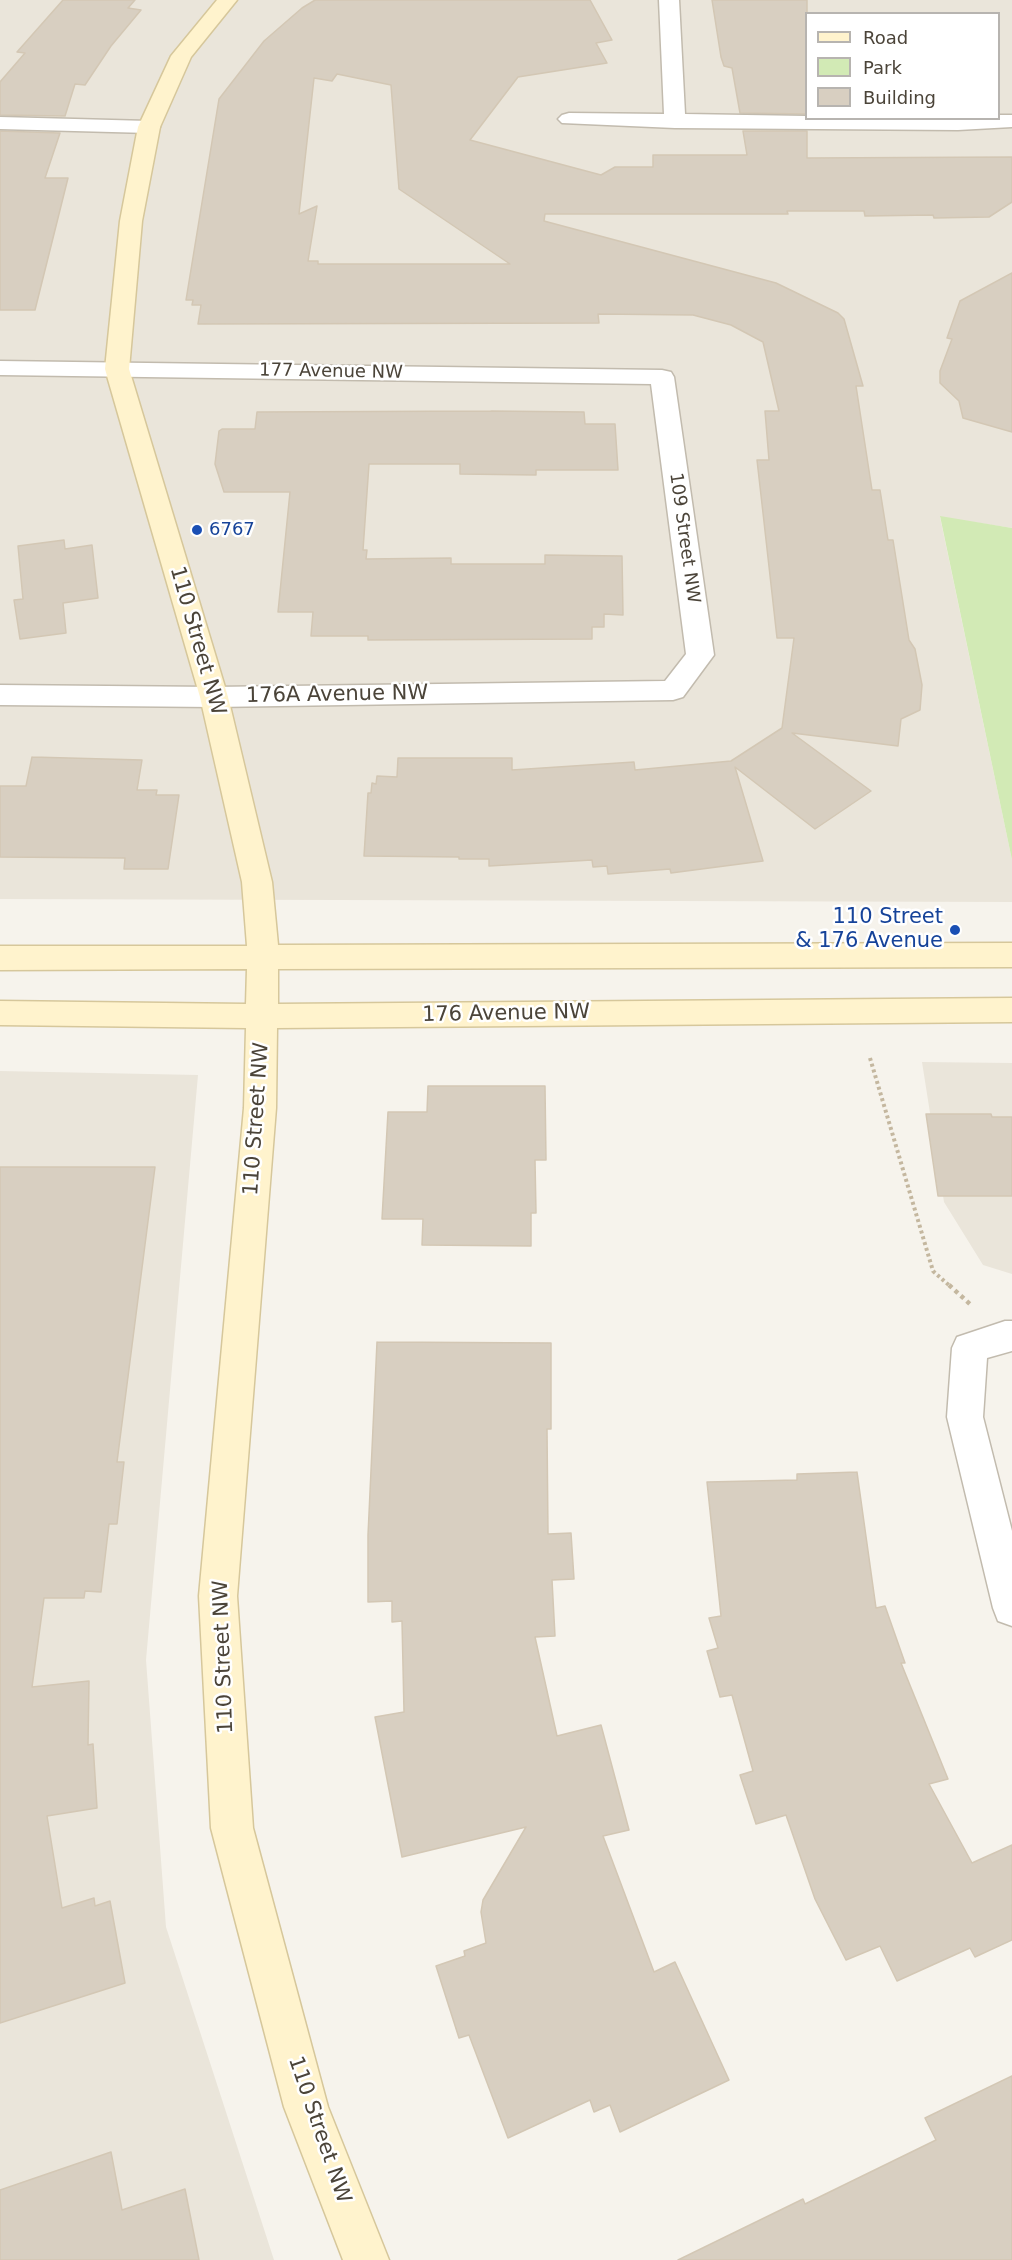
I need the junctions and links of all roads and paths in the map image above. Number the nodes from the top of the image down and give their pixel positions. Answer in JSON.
{"nodes":[{"id":1,"x":227,"y":0,"type":"edge"},
{"id":2,"x":669,"y":0,"type":"edge"},
{"id":3,"x":569,"y":119,"type":"dead end"},
{"id":4,"x":675,"y":122,"type":"junction"},
{"id":5,"x":1012,"y":122,"type":"edge"},
{"id":6,"x":0,"y":123,"type":"edge"},
{"id":7,"x":149,"y":128,"type":"junction"},
{"id":8,"x":0,"y":368,"type":"edge"},
{"id":9,"x":117,"y":369,"type":"junction"},
{"id":10,"x":662,"y":377,"type":"joint"},
{"id":11,"x":673,"y":690,"type":"joint"},
{"id":12,"x":0,"y":695,"type":"edge"},
{"id":13,"x":214,"y":696,"type":"junction"},
{"id":14,"x":1012,"y":955,"type":"edge"},
{"id":15,"x":263,"y":956,"type":"junction"},
{"id":16,"x":0,"y":958,"type":"edge"},
{"id":17,"x":1012,"y":1010,"type":"edge"},
{"id":18,"x":0,"y":1013,"type":"edge"},
{"id":19,"x":263,"y":1016,"type":"junction"},
{"id":20,"x":870,"y":1058,"type":"dead end"},
{"id":21,"x":1009,"y":1336,"type":"edge"},
{"id":22,"x":1012,"y":1608,"type":"edge"},
{"id":23,"x":366,"y":2260,"type":"edge"}],
"edges":[{"from":1,"to":7,"type":"street","name":"110 Street NW"},
{"from":2,"to":4,"type":"street"},
{"from":3,"to":4,"type":"street"},
{"from":4,"to":5,"type":"street"},
{"from":6,"to":7,"type":"street"},
{"from":7,"to":9,"type":"street","name":"110 Street NW"},
{"from":8,"to":9,"type":"street","name":"177 Avenue NW"},
{"from":9,"to":10,"type":"street","name":"177 Avenue NW"},
{"from":9,"to":13,"type":"street","name":"110 Street NW"},
{"from":10,"to":11,"type":"street","name":"109 Street NW"},
{"from":11,"to":13,"type":"street","name":"176A Avenue NW"},
{"from":12,"to":13,"type":"street","name":"176A Avenue NW"},
{"from":13,"to":15,"type":"street","name":"110 Street NW"},
{"from":14,"to":15,"type":"street"},
{"from":15,"to":16,"type":"street"},
{"from":15,"to":19,"type":"street","name":"110 Street NW"},
{"from":17,"to":19,"type":"street","name":"176 Avenue NW"},
{"from":18,"to":19,"type":"street","name":"176 Avenue NW"},
{"from":19,"to":23,"type":"street","name":"110 Street NW"},
{"from":20,"to":21,"type":"path"},
{"from":21,"to":22,"type":"street"}]}
